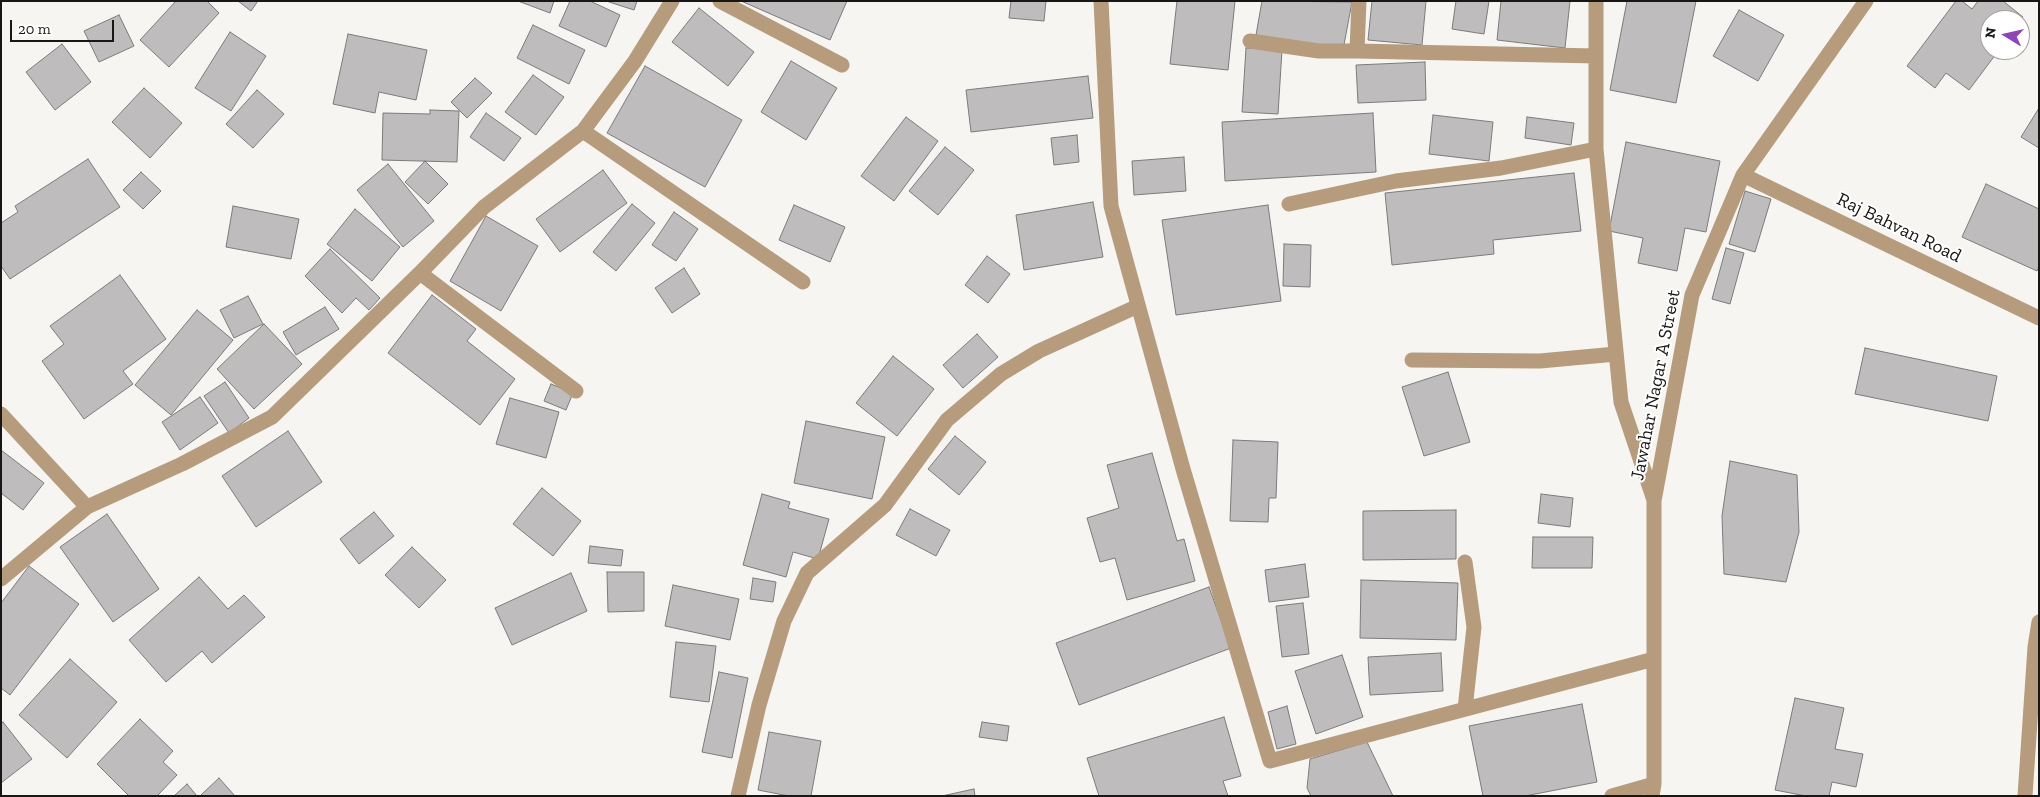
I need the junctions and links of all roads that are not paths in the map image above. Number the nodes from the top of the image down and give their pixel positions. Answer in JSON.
{"nodes":[{"id":1,"x":672,"y":1,"type":"edge"},
{"id":2,"x":720,"y":1,"type":"edge"},
{"id":3,"x":1101,"y":1,"type":"edge"},
{"id":4,"x":1359,"y":1,"type":"edge"},
{"id":5,"x":1596,"y":1,"type":"edge"},
{"id":6,"x":1866,"y":1,"type":"edge"},
{"id":7,"x":1250,"y":41,"type":"dead end"},
{"id":8,"x":1357,"y":51,"type":"junction"},
{"id":9,"x":1596,"y":56,"type":"junction"},
{"id":10,"x":842,"y":65,"type":"dead end"},
{"id":11,"x":583,"y":131,"type":"junction"},
{"id":12,"x":1596,"y":149,"type":"junction"},
{"id":13,"x":1743,"y":175,"type":"junction"},
{"id":14,"x":1290,"y":204,"type":"dead end"},
{"id":15,"x":420,"y":273,"type":"junction"},
{"id":16,"x":803,"y":282,"type":"dead end"},
{"id":17,"x":1138,"y":306,"type":"junction"},
{"id":18,"x":2039,"y":318,"type":"edge"},
{"id":19,"x":1616,"y":354,"type":"junction"},
{"id":20,"x":1412,"y":360,"type":"dead end"},
{"id":21,"x":576,"y":391,"type":"dead end"},
{"id":22,"x":1,"y":414,"type":"edge"},
{"id":23,"x":1654,"y":501,"type":"junction"},
{"id":24,"x":87,"y":507,"type":"junction"},
{"id":25,"x":1465,"y":562,"type":"dead end"},
{"id":26,"x":1,"y":579,"type":"edge"},
{"id":27,"x":2039,"y":622,"type":"edge"},
{"id":28,"x":1654,"y":659,"type":"junction"},
{"id":29,"x":1465,"y":709,"type":"junction"},
{"id":30,"x":1653,"y":790,"type":"edge"},
{"id":31,"x":2030,"y":793,"type":"edge"},
{"id":32,"x":738,"y":796,"type":"edge"},
{"id":33,"x":1612,"y":796,"type":"edge"}],
"edges":[{"from":1,"to":11,"type":"street"},
{"from":2,"to":10,"type":"street"},
{"from":3,"to":17,"type":"street"},
{"from":4,"to":8,"type":"street"},
{"from":5,"to":9,"type":"street"},
{"from":6,"to":13,"type":"street","name":"Jawahar Nagar A Street"},
{"from":7,"to":8,"type":"street"},
{"from":8,"to":9,"type":"street"},
{"from":9,"to":12,"type":"street"},
{"from":11,"to":15,"type":"street"},
{"from":11,"to":16,"type":"street"},
{"from":12,"to":14,"type":"street"},
{"from":12,"to":19,"type":"street"},
{"from":13,"to":18,"type":"street","name":"Raj Bahvan Road"},
{"from":13,"to":23,"type":"street","name":"Jawahar Nagar A Street"},
{"from":15,"to":21,"type":"street"},
{"from":15,"to":24,"type":"street"},
{"from":17,"to":29,"type":"street"},
{"from":17,"to":32,"type":"street"},
{"from":19,"to":20,"type":"street"},
{"from":19,"to":23,"type":"street"},
{"from":22,"to":24,"type":"street"},
{"from":23,"to":28,"type":"street","name":"Jawahar Nagar A Street"},
{"from":24,"to":26,"type":"street"},
{"from":25,"to":29,"type":"street"},
{"from":27,"to":31,"type":"street"},
{"from":28,"to":29,"type":"street"},
{"from":28,"to":30,"type":"street","name":"Jawahar Nagar A Street"},
{"from":30,"to":33,"type":"street"}]}
